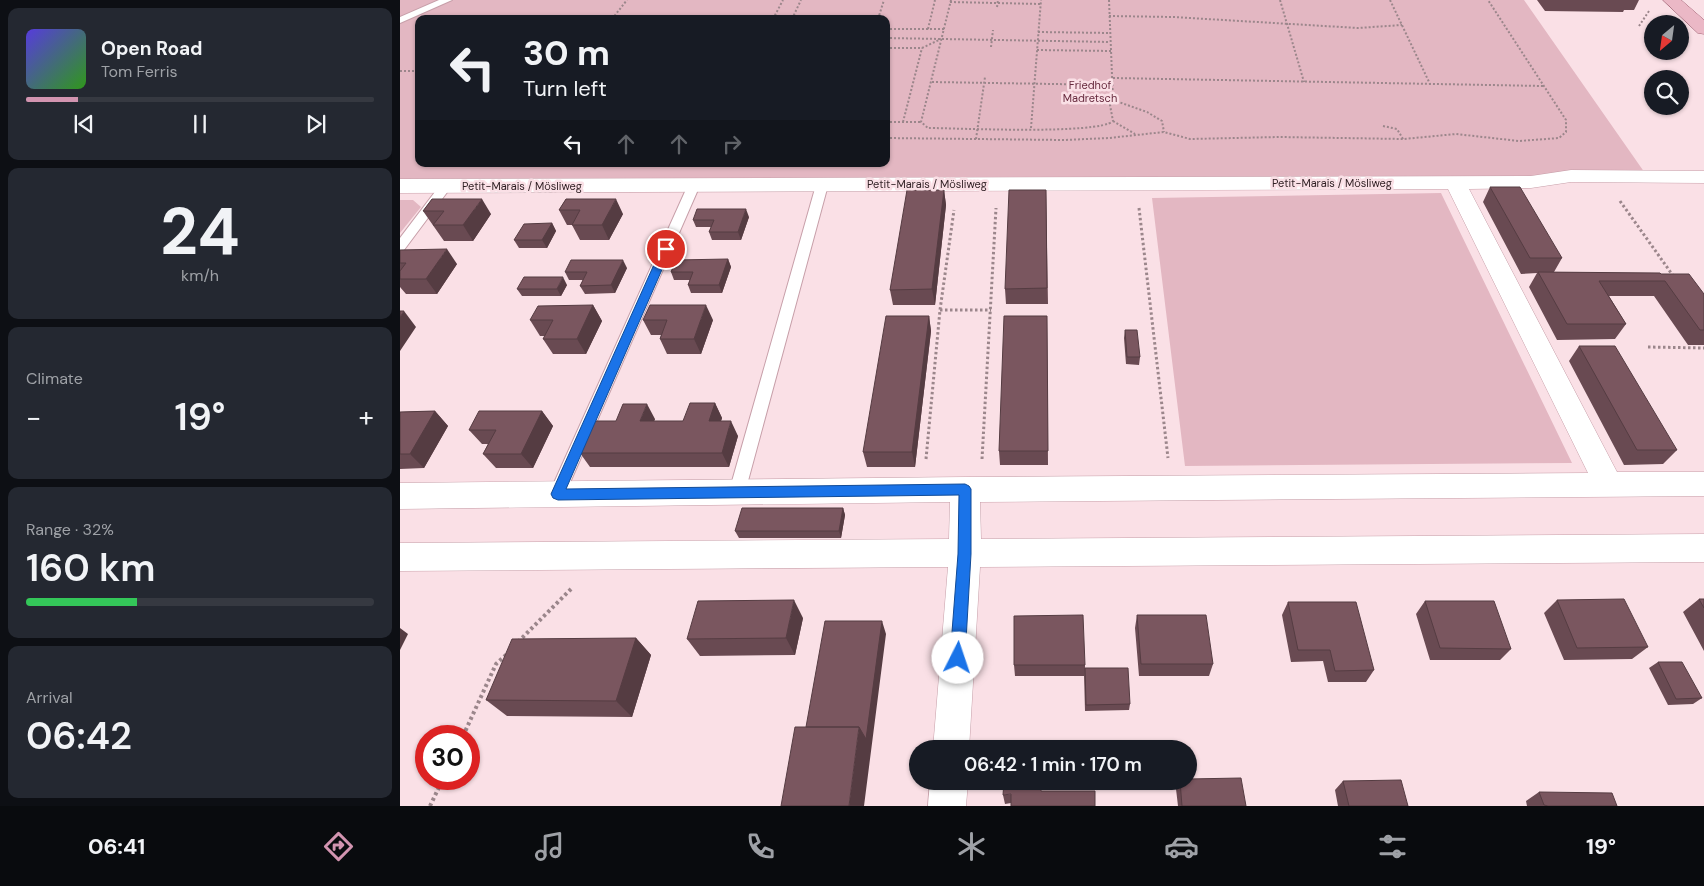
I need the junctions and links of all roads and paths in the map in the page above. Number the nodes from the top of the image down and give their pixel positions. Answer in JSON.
{"nodes":[{"id":1,"x":447,"y":0,"type":"edge"},
{"id":2,"x":627,"y":0,"type":"edge"},
{"id":3,"x":783,"y":0,"type":"edge"},
{"id":4,"x":801,"y":0,"type":"edge"},
{"id":5,"x":884,"y":0,"type":"edge"},
{"id":6,"x":935,"y":0,"type":"edge"},
{"id":7,"x":1041,"y":0,"type":"edge"},
{"id":8,"x":1109,"y":0,"type":"edge"},
{"id":9,"x":1280,"y":0,"type":"edge"},
{"id":10,"x":1390,"y":0,"type":"edge"},
{"id":11,"x":1488,"y":0,"type":"edge"},
{"id":12,"x":1671,"y":0,"type":"edge"},
{"id":13,"x":951,"y":1,"type":"edge"},
{"id":14,"x":998,"y":1,"type":"edge"},
{"id":15,"x":1040,"y":4,"type":"junction"},
{"id":16,"x":997,"y":7,"type":"dead end"},
{"id":17,"x":615,"y":15,"type":"edge"},
{"id":18,"x":775,"y":15,"type":"edge"},
{"id":19,"x":794,"y":15,"type":"edge"},
{"id":20,"x":879,"y":15,"type":"edge"},
{"id":21,"x":1109,"y":16,"type":"junction"},
{"id":22,"x":400,"y":20,"type":"edge"},
{"id":23,"x":1287,"y":24,"type":"junction"},
{"id":24,"x":1402,"y":25,"type":"junction"},
{"id":25,"x":890,"y":29,"type":"edge"},
{"id":26,"x":928,"y":29,"type":"junction"},
{"id":27,"x":944,"y":29,"type":"junction"},
{"id":28,"x":1704,"y":29,"type":"edge"},
{"id":29,"x":993,"y":30,"type":"dead end"},
{"id":30,"x":1038,"y":32,"type":"junction"},
{"id":31,"x":1110,"y":33,"type":"junction"},
{"id":32,"x":890,"y":38,"type":"edge"},
{"id":33,"x":942,"y":39,"type":"junction"},
{"id":34,"x":991,"y":40,"type":"junction"},
{"id":35,"x":1038,"y":40,"type":"junction"},
{"id":36,"x":1110,"y":42,"type":"junction"},
{"id":37,"x":991,"y":47,"type":"dead end"},
{"id":38,"x":890,"y":48,"type":"edge"},
{"id":39,"x":922,"y":48,"type":"junction"},
{"id":40,"x":1037,"y":50,"type":"junction"},
{"id":41,"x":1111,"y":51,"type":"junction"},
{"id":42,"x":400,"y":71,"type":"edge"},
{"id":43,"x":415,"y":71,"type":"edge"},
{"id":44,"x":985,"y":77,"type":"dead end"},
{"id":45,"x":1113,"y":78,"type":"junction"},
{"id":46,"x":932,"y":82,"type":"junction"},
{"id":47,"x":1304,"y":82,"type":"junction"},
{"id":48,"x":985,"y":83,"type":"junction"},
{"id":49,"x":1034,"y":84,"type":"junction"},
{"id":50,"x":1430,"y":84,"type":"junction"},
{"id":51,"x":1113,"y":85,"type":"junction"},
{"id":52,"x":1544,"y":86,"type":"junction"},
{"id":53,"x":1113,"y":100,"type":"junction"},
{"id":54,"x":1113,"y":121,"type":"junction"},
{"id":55,"x":890,"y":122,"type":"edge"},
{"id":56,"x":903,"y":122,"type":"junction"},
{"id":57,"x":921,"y":122,"type":"junction"},
{"id":58,"x":1383,"y":126,"type":"dead end"},
{"id":59,"x":978,"y":127,"type":"junction"},
{"id":60,"x":1031,"y":128,"type":"junction"},
{"id":61,"x":1164,"y":132,"type":"junction"},
{"id":62,"x":1136,"y":134,"type":"junction"},
{"id":63,"x":890,"y":138,"type":"edge"},
{"id":64,"x":976,"y":139,"type":"junction"},
{"id":65,"x":1404,"y":139,"type":"junction"},
{"id":66,"x":1704,"y":177,"type":"edge"},
{"id":67,"x":1455,"y":182,"type":"junction"},
{"id":68,"x":694,"y":185,"type":"junction"},
{"id":69,"x":822,"y":185,"type":"junction"},
{"id":70,"x":400,"y":186,"type":"edge"},
{"id":71,"x":445,"y":187,"type":"junction"},
{"id":72,"x":1619,"y":200,"type":"dead end"},
{"id":73,"x":1139,"y":204,"type":"dead end"},
{"id":74,"x":955,"y":205,"type":"dead end"},
{"id":75,"x":996,"y":205,"type":"dead end"},
{"id":76,"x":400,"y":247,"type":"edge"},
{"id":77,"x":1676,"y":279,"type":"edge"},
{"id":78,"x":940,"y":310,"type":"junction"},
{"id":79,"x":991,"y":310,"type":"junction"},
{"id":80,"x":1648,"y":347,"type":"dead end"},
{"id":81,"x":1704,"y":348,"type":"edge"},
{"id":82,"x":1704,"y":484,"type":"edge"},
{"id":83,"x":1609,"y":485,"type":"junction"},
{"id":84,"x":1172,"y":488,"type":"junction"},
{"id":85,"x":972,"y":489,"type":"junction"},
{"id":86,"x":923,"y":490,"type":"junction"},
{"id":87,"x":737,"y":492,"type":"junction"},
{"id":88,"x":558,"y":494,"type":"junction"},
{"id":89,"x":400,"y":496,"type":"edge"},
{"id":90,"x":1704,"y":548,"type":"edge"},
{"id":91,"x":965,"y":554,"type":"junction"},
{"id":92,"x":400,"y":557,"type":"edge"},
{"id":93,"x":604,"y":557,"type":"junction"},
{"id":94,"x":517,"y":644,"type":"edge"},
{"id":95,"x":510,"y":650,"type":"edge"},
{"id":96,"x":467,"y":725,"type":"edge"},
{"id":97,"x":952,"y":740,"type":"edge"},
{"id":98,"x":438,"y":790,"type":"edge"},
{"id":99,"x":948,"y":790,"type":"edge"},
{"id":100,"x":430,"y":806,"type":"edge"},
{"id":101,"x":947,"y":806,"type":"edge"}],
"edges":[{"from":1,"to":22,"type":"lane"},
{"from":2,"to":17,"type":"path"},
{"from":3,"to":18,"type":"path"},
{"from":4,"to":19,"type":"path"},
{"from":5,"to":20,"type":"path"},
{"from":6,"to":26,"type":"path"},
{"from":7,"to":15,"type":"path"},
{"from":8,"to":21,"type":"path"},
{"from":9,"to":23,"type":"path"},
{"from":10,"to":24,"type":"path"},
{"from":11,"to":52,"type":"path"},
{"from":12,"to":28,"type":"main road"},
{"from":13,"to":14,"type":"path"},
{"from":13,"to":27,"type":"path"},
{"from":14,"to":15,"type":"path"},
{"from":14,"to":16,"type":"path"},
{"from":15,"to":30,"type":"path"},
{"from":21,"to":23,"type":"path"},
{"from":21,"to":31,"type":"path"},
{"from":23,"to":24,"type":"path"},
{"from":23,"to":47,"type":"path"},
{"from":24,"to":50,"type":"path"},
{"from":25,"to":26,"type":"path"},
{"from":26,"to":27,"type":"path"},
{"from":27,"to":33,"type":"path"},
{"from":29,"to":34,"type":"path"},
{"from":30,"to":31,"type":"path"},
{"from":30,"to":35,"type":"path"},
{"from":31,"to":36,"type":"path"},
{"from":32,"to":33,"type":"path"},
{"from":33,"to":34,"type":"path"},
{"from":33,"to":39,"type":"path"},
{"from":33,"to":46,"type":"path"},
{"from":34,"to":35,"type":"path"},
{"from":34,"to":37,"type":"path"},
{"from":35,"to":36,"type":"path"},
{"from":35,"to":40,"type":"path"},
{"from":36,"to":41,"type":"path"},
{"from":38,"to":39,"type":"path"},
{"from":39,"to":56,"type":"path"},
{"from":40,"to":41,"type":"path"},
{"from":40,"to":49,"type":"path"},
{"from":41,"to":45,"type":"path"},
{"from":42,"to":43,"type":"path"},
{"from":44,"to":48,"type":"path"},
{"from":45,"to":47,"type":"path"},
{"from":45,"to":51,"type":"path"},
{"from":46,"to":48,"type":"path"},
{"from":46,"to":57,"type":"path"},
{"from":47,"to":50,"type":"path"},
{"from":48,"to":49,"type":"path"},
{"from":48,"to":59,"type":"path"},
{"from":49,"to":51,"type":"path"},
{"from":49,"to":60,"type":"path"},
{"from":50,"to":52,"type":"path"},
{"from":51,"to":53,"type":"path"},
{"from":52,"to":65,"type":"path"},
{"from":53,"to":54,"type":"path"},
{"from":53,"to":61,"type":"path"},
{"from":54,"to":60,"type":"path"},
{"from":54,"to":62,"type":"path"},
{"from":55,"to":56,"type":"path"},
{"from":56,"to":57,"type":"path"},
{"from":57,"to":59,"type":"path"},
{"from":58,"to":65,"type":"path"},
{"from":59,"to":60,"type":"path"},
{"from":59,"to":64,"type":"path"},
{"from":61,"to":62,"type":"path"},
{"from":61,"to":65,"type":"path"},
{"from":62,"to":64,"type":"path"},
{"from":63,"to":64,"type":"path"},
{"from":66,"to":67,"type":"street","name":"Petit-Marais / Mösliweg"},
{"from":67,"to":69,"type":"street","name":"Petit-Marais / Mösliweg"},
{"from":67,"to":83,"type":"street"},
{"from":68,"to":69,"type":"street","name":"Petit-Marais / Mösliweg"},
{"from":68,"to":71,"type":"street","name":"Petit-Marais / Mösliweg"},
{"from":68,"to":88,"type":"lane"},
{"from":69,"to":87,"type":"lane"},
{"from":70,"to":71,"type":"street","name":"Petit-Marais / Mösliweg"},
{"from":71,"to":76,"type":"lane"},
{"from":72,"to":77,"type":"path"},
{"from":73,"to":84,"type":"path"},
{"from":74,"to":78,"type":"path"},
{"from":75,"to":79,"type":"path"},
{"from":78,"to":79,"type":"path"},
{"from":78,"to":86,"type":"path"},
{"from":79,"to":85,"type":"path"},
{"from":80,"to":81,"type":"path"},
{"from":82,"to":83,"type":"street"},
{"from":83,"to":84,"type":"street"},
{"from":84,"to":85,"type":"street"},
{"from":85,"to":86,"type":"street"},
{"from":85,"to":91,"type":"street"},
{"from":86,"to":87,"type":"street"},
{"from":87,"to":88,"type":"street"},
{"from":88,"to":89,"type":"street"},
{"from":90,"to":91,"type":"street"},
{"from":91,"to":93,"type":"street"},
{"from":91,"to":97,"type":"street"},
{"from":92,"to":93,"type":"street"},
{"from":93,"to":94,"type":"path"},
{"from":95,"to":96,"type":"path"},
{"from":98,"to":100,"type":"path"},
{"from":99,"to":101,"type":"street"}]}
